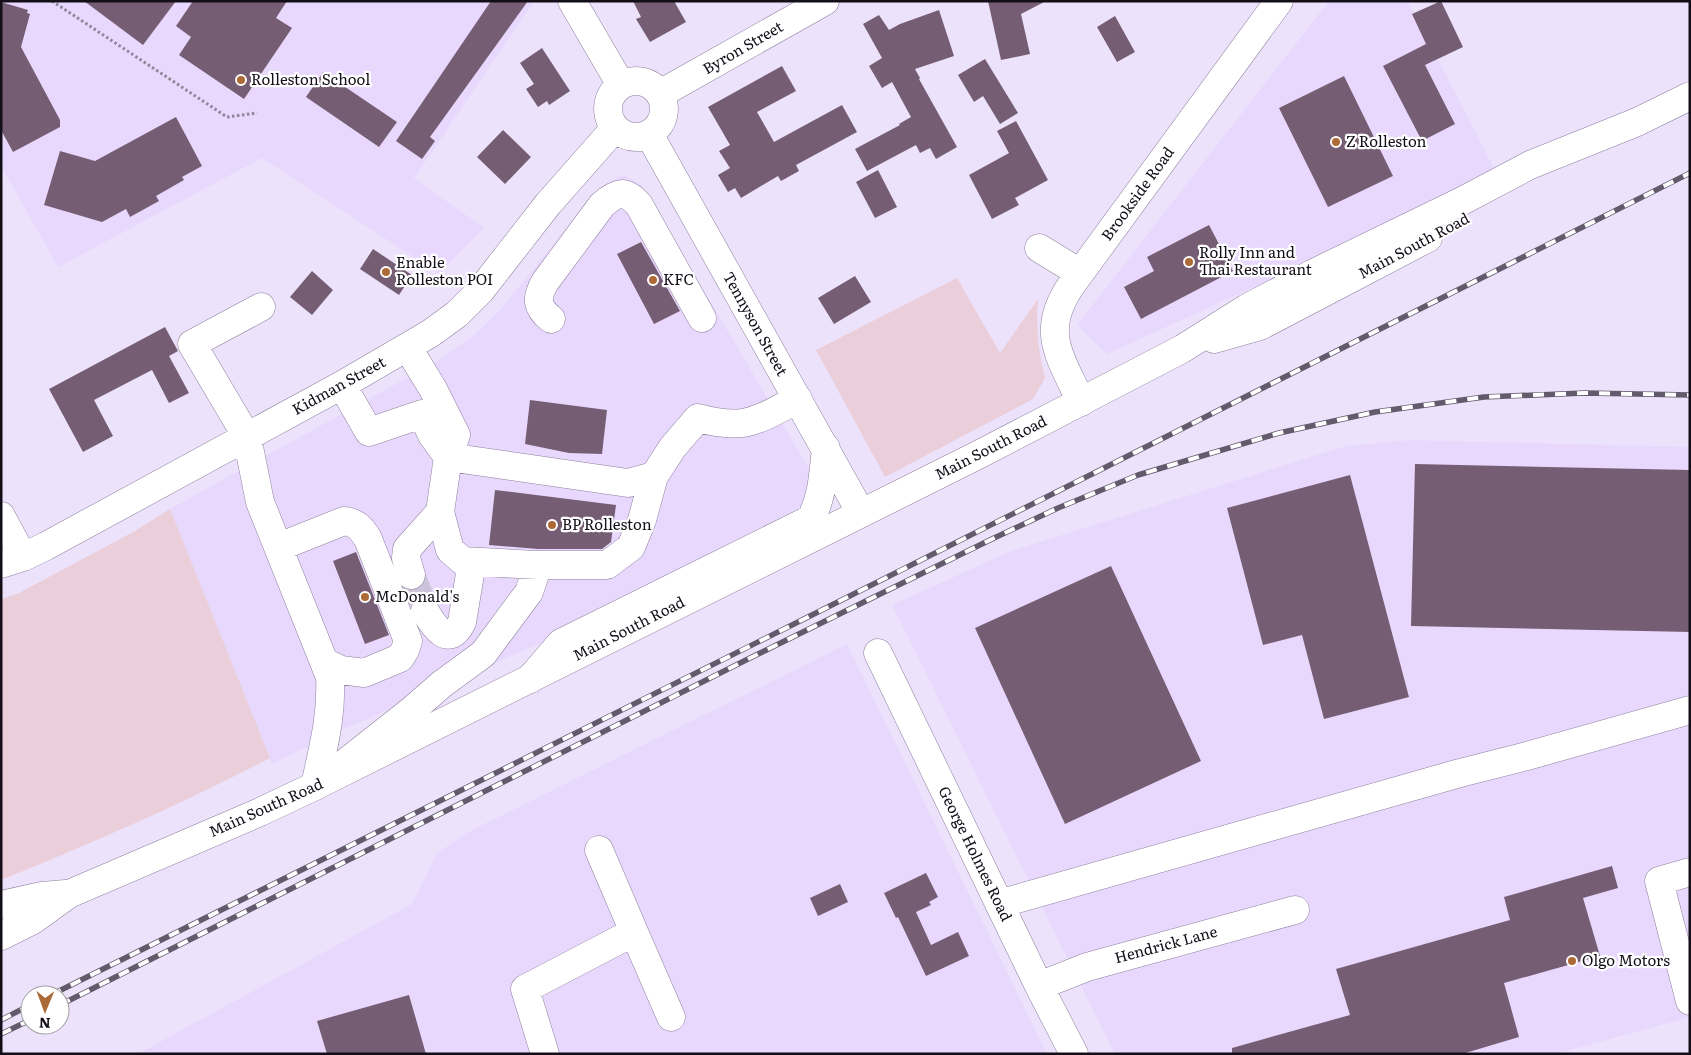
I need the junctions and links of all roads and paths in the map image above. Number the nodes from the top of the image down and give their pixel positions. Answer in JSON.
{"nodes":[{"id":1,"x":52,"y":1,"type":"edge"},
{"id":2,"x":572,"y":1,"type":"edge"},
{"id":3,"x":825,"y":1,"type":"edge"},
{"id":4,"x":1278,"y":1,"type":"edge"},
{"id":5,"x":621,"y":85,"type":"junction"},
{"id":6,"x":660,"y":94,"type":"junction"},
{"id":7,"x":1690,"y":96,"type":"edge"},
{"id":8,"x":257,"y":112,"type":"dead end"},
{"id":9,"x":615,"y":128,"type":"junction"},
{"id":10,"x":649,"y":134,"type":"junction"},
{"id":11,"x":1039,"y":248,"type":"dead end"},
{"id":12,"x":1080,"y":273,"type":"junction"},
{"id":13,"x":261,"y":307,"type":"dead end"},
{"id":14,"x":702,"y":318,"type":"dead end"},
{"id":15,"x":551,"y":319,"type":"dead end"},
{"id":16,"x":408,"y":348,"type":"junction"},
{"id":17,"x":342,"y":385,"type":"junction"},
{"id":18,"x":798,"y":399,"type":"junction"},
{"id":19,"x":1081,"y":402,"type":"junction"},
{"id":20,"x":247,"y":437,"type":"junction"},
{"id":21,"x":826,"y":448,"type":"junction"},
{"id":22,"x":448,"y":457,"type":"junction"},
{"id":23,"x":654,"y":476,"type":"junction"},
{"id":24,"x":440,"y":512,"type":"junction"},
{"id":25,"x":861,"y":513,"type":"junction"},
{"id":26,"x":1,"y":516,"type":"edge"},
{"id":27,"x":279,"y":547,"type":"junction"},
{"id":28,"x":12,"y":561,"type":"edge"},
{"id":29,"x":472,"y":562,"type":"junction"},
{"id":30,"x":538,"y":565,"type":"junction"},
{"id":31,"x":411,"y":575,"type":"tunnel mouth"},
{"id":32,"x":425,"y":611,"type":"tunnel mouth"},
{"id":33,"x":878,"y":653,"type":"dead end"},
{"id":34,"x":326,"y":663,"type":"junction"},
{"id":35,"x":530,"y":679,"type":"junction"},
{"id":36,"x":1690,"y":710,"type":"edge"},
{"id":37,"x":315,"y":786,"type":"junction"},
{"id":38,"x":599,"y":850,"type":"dead end"},
{"id":39,"x":1690,"y":872,"type":"edge"},
{"id":40,"x":69,"y":894,"type":"junction"},
{"id":41,"x":999,"y":904,"type":"junction"},
{"id":42,"x":1,"y":905,"type":"edge"},
{"id":43,"x":1295,"y":910,"type":"dead end"},
{"id":44,"x":634,"y":932,"type":"junction"},
{"id":45,"x":1,"y":936,"type":"edge"},
{"id":46,"x":1039,"y":986,"type":"junction"},
{"id":47,"x":1690,"y":1002,"type":"edge"},
{"id":48,"x":671,"y":1017,"type":"dead end"},
{"id":49,"x":545,"y":1054,"type":"edge"},
{"id":50,"x":1074,"y":1054,"type":"edge"}],
"edges":[{"from":1,"to":8,"type":"path"},
{"from":2,"to":5,"type":"main road"},
{"from":3,"to":6,"type":"main road","name":"Byron Street"},
{"from":4,"to":12,"type":"main road","name":"Brookside Road"},
{"from":5,"to":6,"type":"main road"},
{"from":5,"to":9,"type":"main road"},
{"from":6,"to":10,"type":"main road"},
{"from":7,"to":19,"type":"main road","name":"Main South Road"},
{"from":9,"to":10,"type":"main road"},
{"from":9,"to":16,"type":"main road","name":"Kidman Street"},
{"from":10,"to":18,"type":"main road","name":"Tennyson Street"},
{"from":11,"to":12,"type":"main road"},
{"from":12,"to":19,"type":"main road","name":"Brookside Road"},
{"from":13,"to":20,"type":"main road"},
{"from":14,"to":15,"type":"main road"},
{"from":16,"to":17,"type":"main road","name":"Kidman Street"},
{"from":16,"to":22,"type":"main road"},
{"from":17,"to":20,"type":"main road","name":"Kidman Street"},
{"from":17,"to":22,"type":"main road"},
{"from":18,"to":21,"type":"main road","name":"Tennyson Street"},
{"from":18,"to":23,"type":"main road"},
{"from":19,"to":25,"type":"main road","name":"Main South Road"},
{"from":20,"to":27,"type":"main road"},
{"from":20,"to":28,"type":"main road","name":"Kidman Street"},
{"from":21,"to":25,"type":"main road","name":"Tennyson Street"},
{"from":21,"to":35,"type":"main road"},
{"from":22,"to":23,"type":"main road"},
{"from":22,"to":24,"type":"main road"},
{"from":23,"to":30,"type":"main road"},
{"from":24,"to":29,"type":"main road"},
{"from":24,"to":31,"type":"main road"},
{"from":25,"to":35,"type":"main road","name":"Main South Road"},
{"from":26,"to":28,"type":"main road"},
{"from":27,"to":34,"type":"main road"},
{"from":27,"to":34,"type":"main road"},
{"from":29,"to":30,"type":"main road"},
{"from":29,"to":32,"type":"main road"},
{"from":30,"to":37,"type":"main road"},
{"from":33,"to":41,"type":"main road","name":"George Holmes Road"},
{"from":34,"to":37,"type":"main road"},
{"from":35,"to":37,"type":"main road","name":"Main South Road"},
{"from":36,"to":41,"type":"main road"},
{"from":37,"to":40,"type":"main road","name":"Main South Road"},
{"from":38,"to":44,"type":"main road"},
{"from":39,"to":47,"type":"main road"},
{"from":40,"to":42,"type":"main road","name":"Main South Road"},
{"from":40,"to":45,"type":"main road","name":"Main South Road"},
{"from":41,"to":46,"type":"main road","name":"George Holmes Road"},
{"from":43,"to":46,"type":"main road","name":"Hendrick Lane"},
{"from":44,"to":48,"type":"main road"},
{"from":44,"to":49,"type":"main road"},
{"from":46,"to":50,"type":"main road","name":"George Holmes Road"}]}
